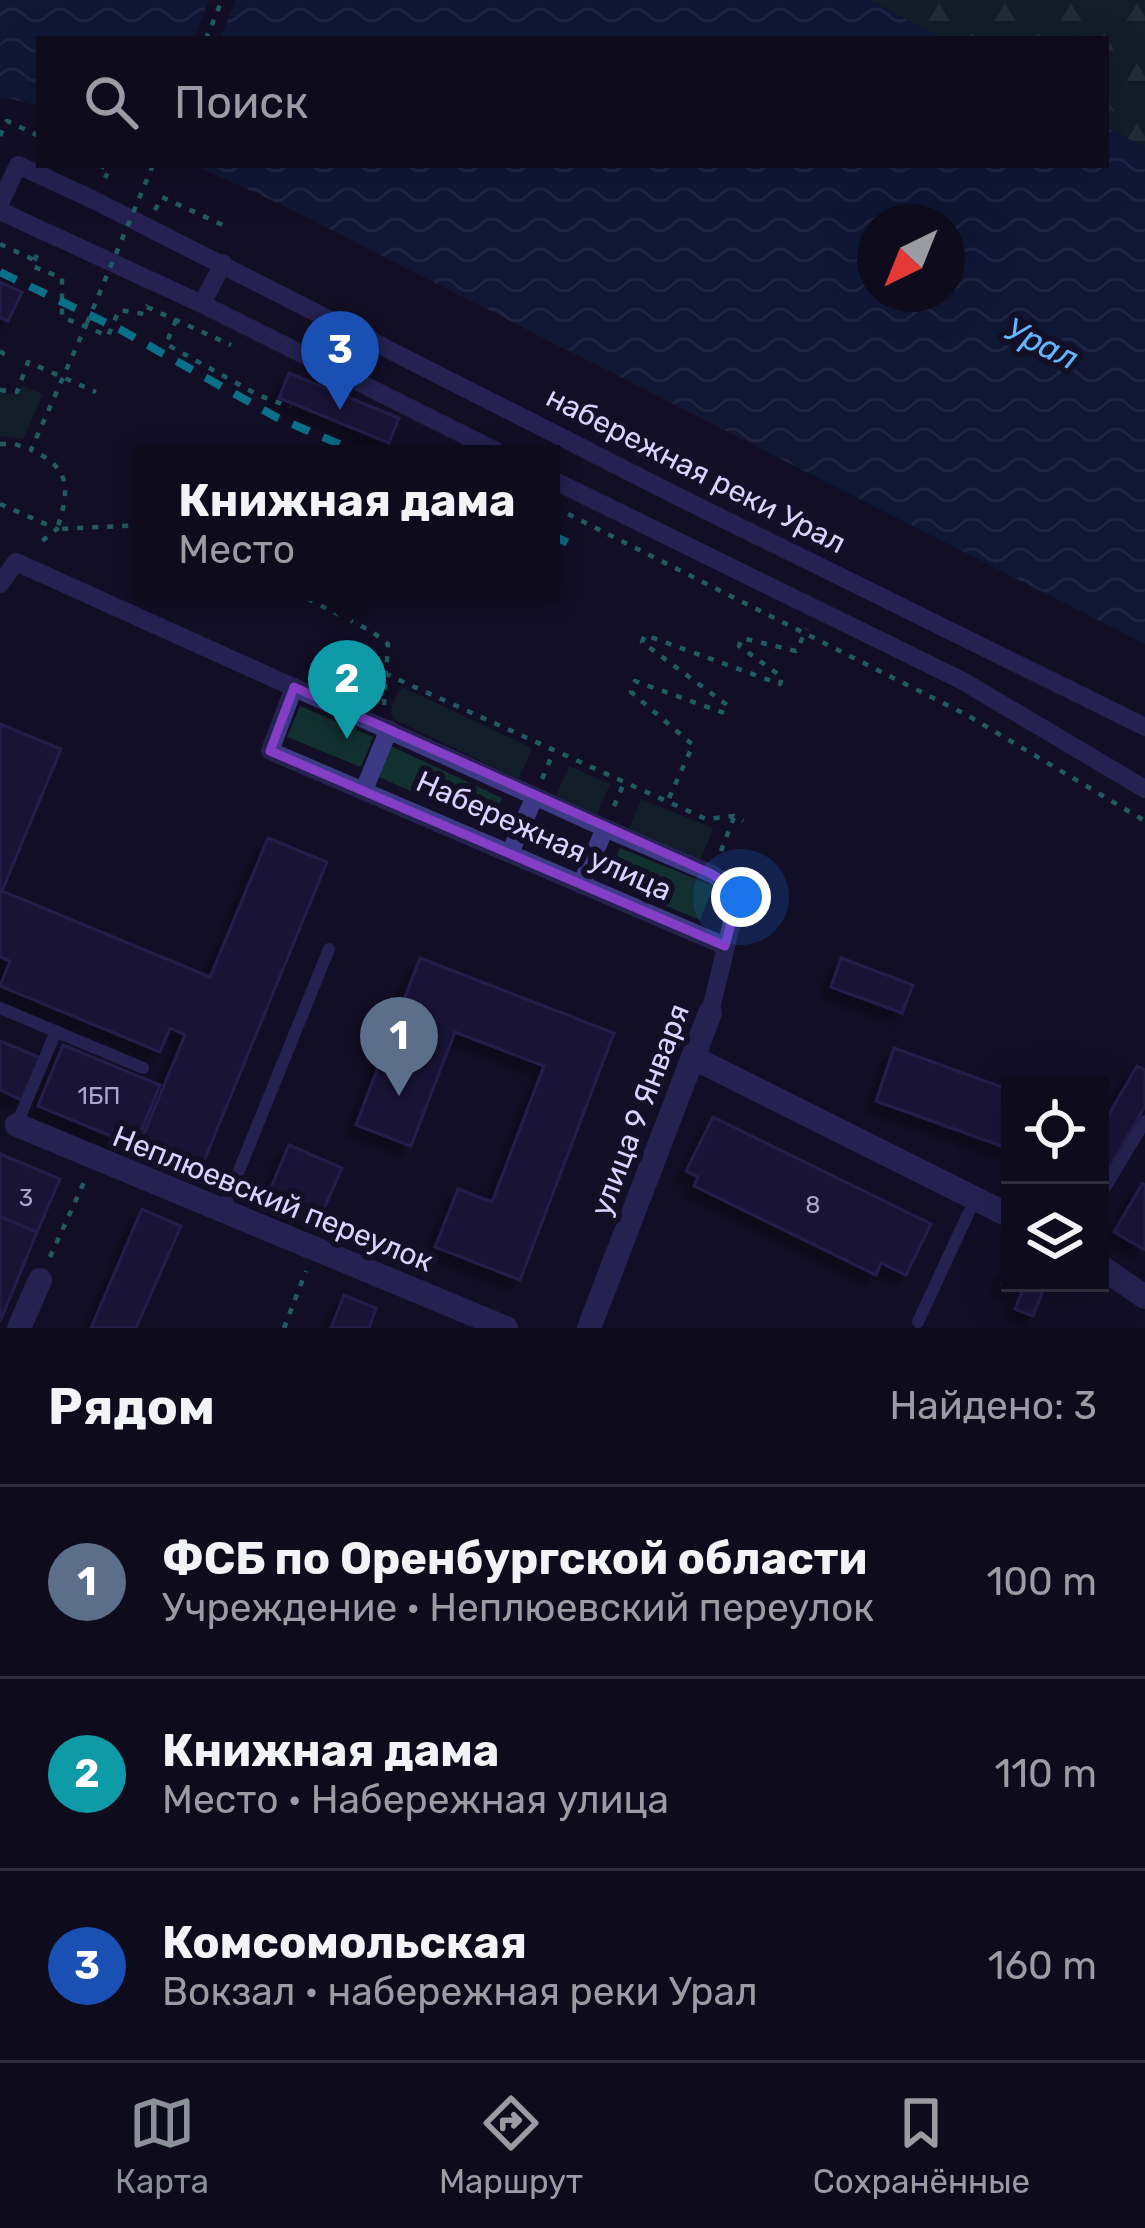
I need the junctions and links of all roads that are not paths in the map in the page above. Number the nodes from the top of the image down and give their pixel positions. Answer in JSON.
{"nodes":[{"id":1,"x":2,"y":195,"type":"edge"},
{"id":2,"x":223,"y":263,"type":"junction"},
{"id":3,"x":202,"y":304,"type":"junction"},
{"id":4,"x":371,"y":339,"type":"junction"},
{"id":5,"x":352,"y":379,"type":"junction"},
{"id":6,"x":484,"y":445,"type":"edge"},
{"id":7,"x":560,"y":484,"type":"edge"},
{"id":8,"x":675,"y":495,"type":"junction"},
{"id":9,"x":657,"y":532,"type":"junction"},
{"id":10,"x":0,"y":584,"type":"edge"},
{"id":11,"x":856,"y":584,"type":"junction"},
{"id":12,"x":841,"y":619,"type":"junction"},
{"id":13,"x":294,"y":687,"type":"junction"},
{"id":14,"x":1145,"y":727,"type":"edge"},
{"id":15,"x":389,"y":729,"type":"junction"},
{"id":16,"x":1143,"y":782,"type":"edge"},
{"id":17,"x":364,"y":790,"type":"junction"},
{"id":18,"x":535,"y":796,"type":"junction"},
{"id":19,"x":605,"y":828,"type":"junction"},
{"id":20,"x":510,"y":854,"type":"junction"},
{"id":21,"x":580,"y":885,"type":"junction"},
{"id":22,"x":735,"y":909,"type":"joint"},
{"id":23,"x":724,"y":946,"type":"junction"},
{"id":24,"x":329,"y":949,"type":"dead end"},
{"id":25,"x":0,"y":1008,"type":"edge"},
{"id":26,"x":710,"y":1013,"type":"joint"},
{"id":27,"x":56,"y":1031,"type":"junction"},
{"id":28,"x":694,"y":1058,"type":"junction"},
{"id":29,"x":143,"y":1068,"type":"dead end"},
{"id":30,"x":1145,"y":1121,"type":"edge"},
{"id":31,"x":17,"y":1126,"type":"joint"},
{"id":32,"x":1107,"y":1184,"type":"edge"},
{"id":33,"x":976,"y":1198,"type":"junction"},
{"id":34,"x":223,"y":1211,"type":"junction"},
{"id":35,"x":1001,"y":1211,"type":"edge"},
{"id":36,"x":1109,"y":1273,"type":"edge"},
{"id":37,"x":40,"y":1280,"type":"road end"},
{"id":38,"x":1145,"y":1297,"type":"edge"},
{"id":39,"x":918,"y":1322,"type":"dead end"},
{"id":40,"x":19,"y":1328,"type":"edge"},
{"id":41,"x":506,"y":1328,"type":"edge"},
{"id":42,"x":589,"y":1328,"type":"edge"}],
"edges":[{"from":1,"to":2,"type":"street","name":"набережная реки Урал"},
{"from":1,"to":3,"type":"street","name":"набережная реки Урал"},
{"from":2,"to":3,"type":"street"},
{"from":2,"to":4,"type":"street","name":"набережная реки Урал"},
{"from":3,"to":5,"type":"street","name":"набережная реки Урал"},
{"from":4,"to":5,"type":"street"},
{"from":4,"to":8,"type":"street","name":"набережная реки Урал"},
{"from":5,"to":6,"type":"street","name":"набережная реки Урал"},
{"from":7,"to":9,"type":"street"},
{"from":8,"to":9,"type":"street"},
{"from":8,"to":11,"type":"street","name":"набережная реки Урал"},
{"from":9,"to":12,"type":"street"},
{"from":10,"to":13,"type":"street","name":"Набережная улица"},
{"from":11,"to":12,"type":"street"},
{"from":11,"to":14,"type":"street","name":"набережная реки Урал"},
{"from":12,"to":16,"type":"street"},
{"from":13,"to":15,"type":"street","name":"Набережная улица"},
{"from":13,"to":17,"type":"street","name":"Набережная улица"},
{"from":15,"to":17,"type":"street"},
{"from":15,"to":18,"type":"street","name":"Набережная улица"},
{"from":17,"to":20,"type":"street","name":"Набережная улица"},
{"from":18,"to":19,"type":"street","name":"Набережная улица"},
{"from":18,"to":20,"type":"street"},
{"from":19,"to":21,"type":"street"},
{"from":19,"to":22,"type":"street","name":"Набережная улица"},
{"from":20,"to":21,"type":"street","name":"Набережная улица"},
{"from":21,"to":23,"type":"street","name":"Набережная улица"},
{"from":22,"to":23,"type":"street","name":"улица 9 Января"},
{"from":23,"to":26,"type":"street","name":"улица 9 Января"},
{"from":24,"to":34,"type":"lane"},
{"from":25,"to":27,"type":"lane"},
{"from":26,"to":28,"type":"street","name":"улица 9 Января"},
{"from":27,"to":29,"type":"lane"},
{"from":27,"to":31,"type":"lane"},
{"from":28,"to":33,"type":"street"},
{"from":28,"to":42,"type":"street","name":"улица 9 Января"},
{"from":30,"to":32,"type":"lane"},
{"from":31,"to":34,"type":"street","name":"Неплюевский переулок"},
{"from":33,"to":35,"type":"street"},
{"from":33,"to":39,"type":"lane"},
{"from":34,"to":41,"type":"street","name":"Неплюевский переулок"},
{"from":36,"to":38,"type":"street"},
{"from":37,"to":40,"type":"street"}]}
